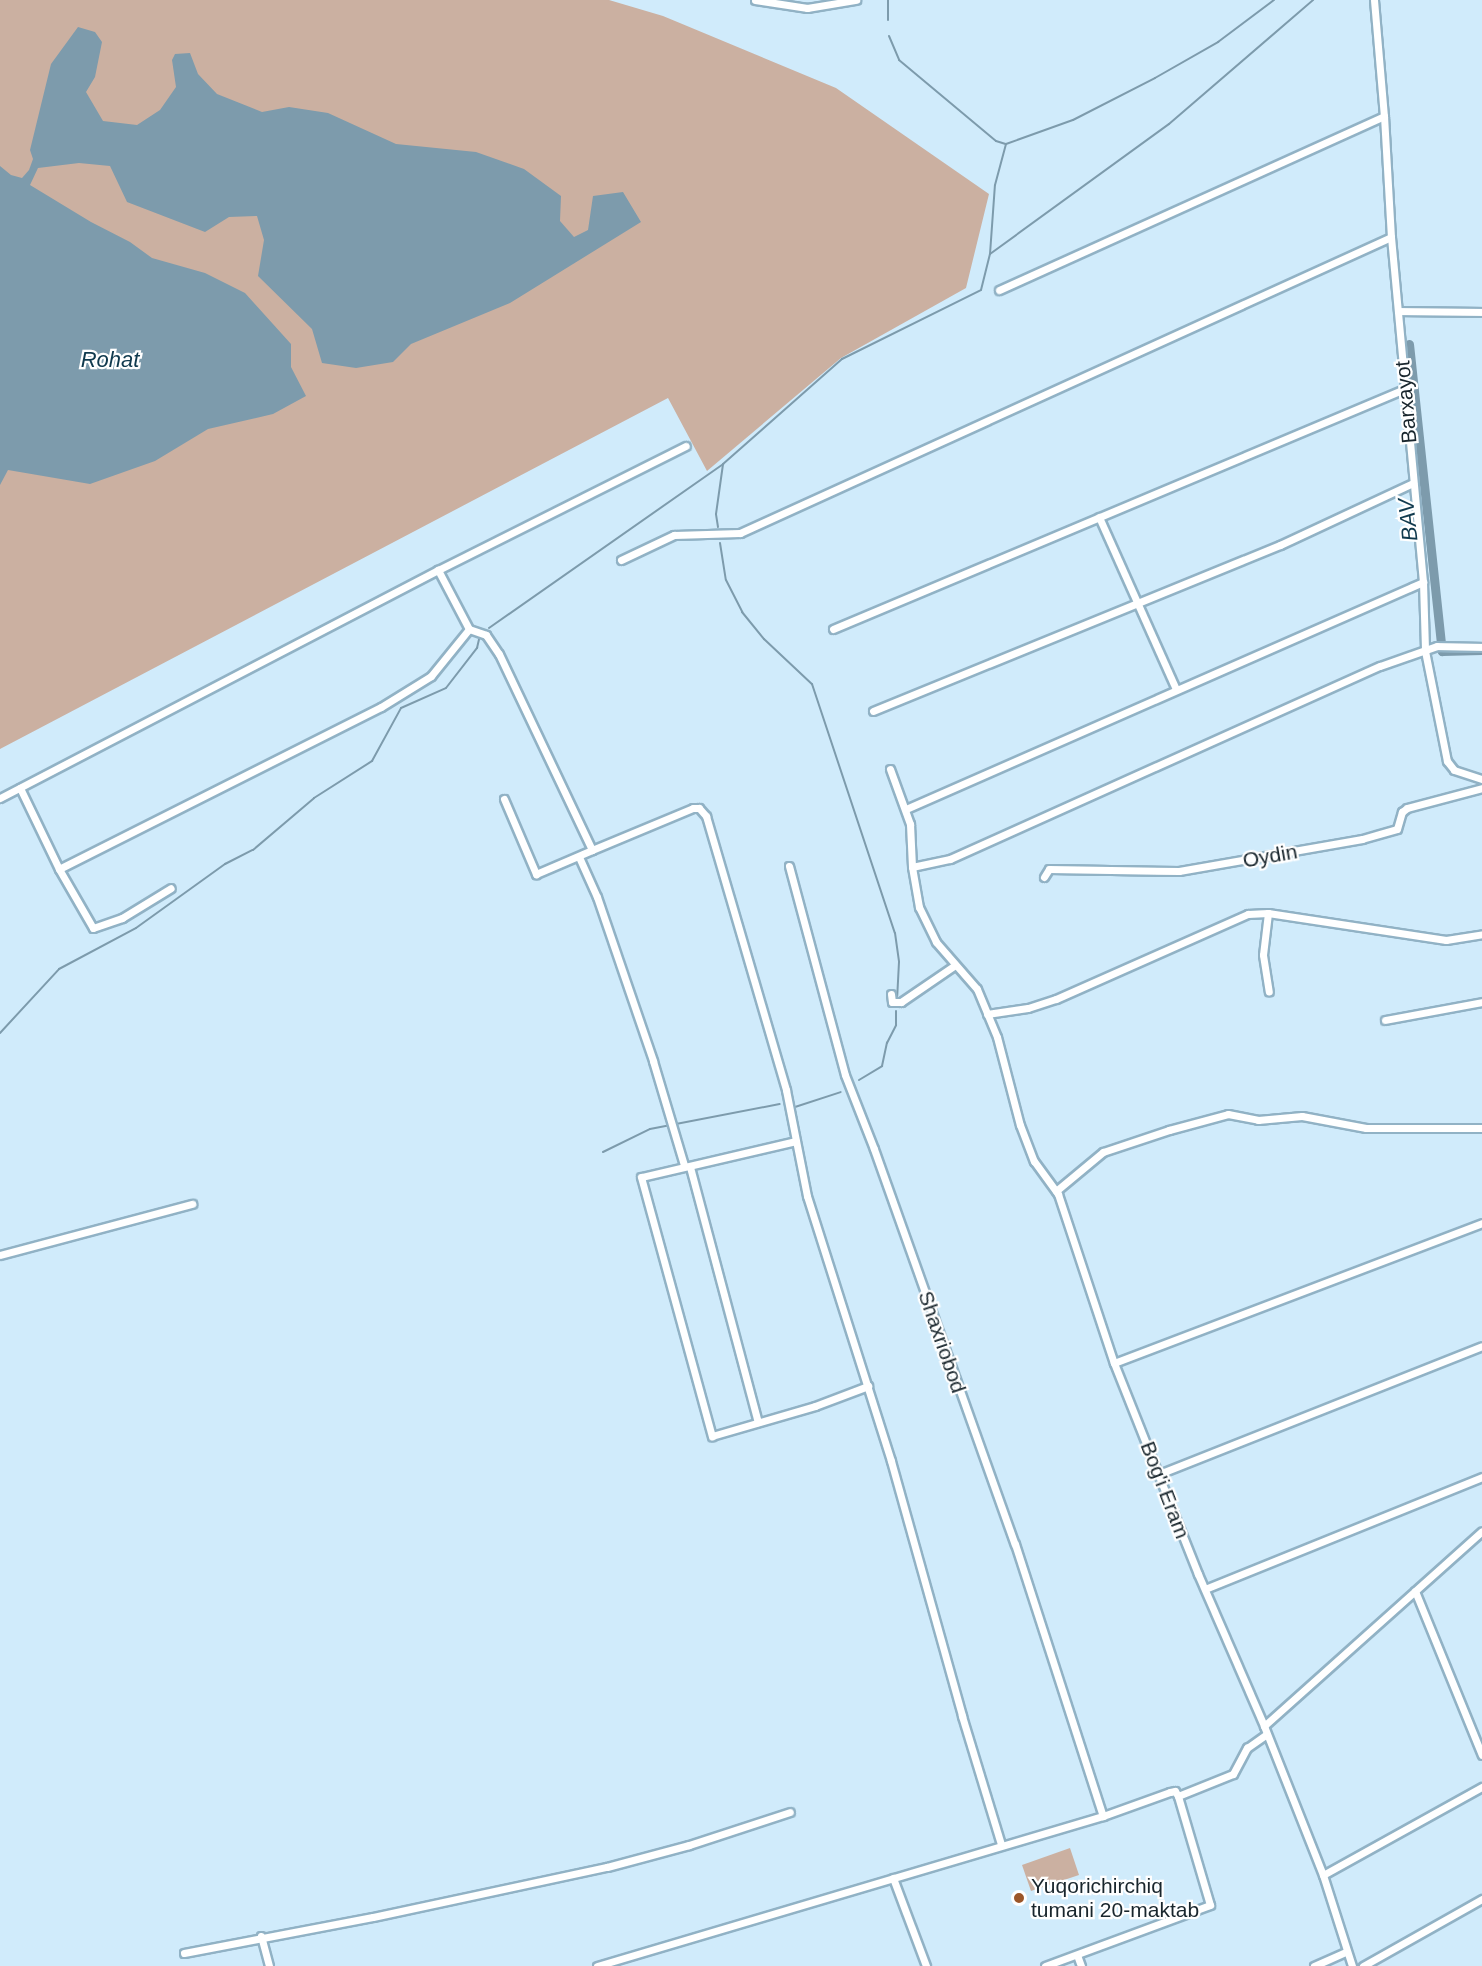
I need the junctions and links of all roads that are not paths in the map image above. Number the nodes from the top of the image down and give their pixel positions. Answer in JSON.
{"nodes":[{"id":1,"x":755,"y":0,"type":"edge"},
{"id":2,"x":856,"y":0,"type":"edge"},
{"id":3,"x":1374,"y":0,"type":"edge"},
{"id":4,"x":1384,"y":116,"type":"junction"},
{"id":5,"x":1391,"y":237,"type":"junction"},
{"id":6,"x":999,"y":290,"type":"dead end"},
{"id":7,"x":1398,"y":311,"type":"junction"},
{"id":8,"x":1482,"y":312,"type":"edge"},
{"id":9,"x":1407,"y":388,"type":"junction"},
{"id":10,"x":686,"y":446,"type":"dead end"},
{"id":11,"x":1413,"y":483,"type":"junction"},
{"id":12,"x":1099,"y":517,"type":"junction"},
{"id":13,"x":621,"y":560,"type":"dead end"},
{"id":14,"x":438,"y":570,"type":"junction"},
{"id":15,"x":1423,"y":582,"type":"junction"},
{"id":16,"x":1135,"y":602,"type":"junction"},
{"id":17,"x":469,"y":629,"type":"junction"},
{"id":18,"x":833,"y":629,"type":"dead end"},
{"id":19,"x":1482,"y":647,"type":"edge"},
{"id":20,"x":1425,"y":651,"type":"junction"},
{"id":21,"x":1176,"y":689,"type":"junction"},
{"id":22,"x":873,"y":711,"type":"dead end"},
{"id":23,"x":890,"y":769,"type":"dead end"},
{"id":24,"x":1482,"y":779,"type":"edge"},
{"id":25,"x":20,"y":788,"type":"junction"},
{"id":26,"x":1482,"y":788,"type":"edge"},
{"id":27,"x":0,"y":798,"type":"edge"},
{"id":28,"x":504,"y":799,"type":"dead end"},
{"id":29,"x":906,"y":809,"type":"junction"},
{"id":30,"x":592,"y":850,"type":"junction"},
{"id":31,"x":579,"y":857,"type":"junction"},
{"id":32,"x":789,"y":866,"type":"dead end"},
{"id":33,"x":912,"y":867,"type":"junction"},
{"id":34,"x":59,"y":869,"type":"junction"},
{"id":35,"x":1044,"y":877,"type":"dead end"},
{"id":36,"x":171,"y":888,"type":"dead end"},
{"id":37,"x":1268,"y":913,"type":"junction"},
{"id":38,"x":1482,"y":934,"type":"edge"},
{"id":39,"x":956,"y":965,"type":"junction"},
{"id":40,"x":1269,"y":992,"type":"dead end"},
{"id":41,"x":891,"y":994,"type":"dead end"},
{"id":42,"x":1482,"y":1002,"type":"edge"},
{"id":43,"x":987,"y":1014,"type":"junction"},
{"id":44,"x":1385,"y":1020,"type":"dead end"},
{"id":45,"x":1482,"y":1128,"type":"edge"},
{"id":46,"x":796,"y":1141,"type":"junction"},
{"id":47,"x":687,"y":1166,"type":"junction"},
{"id":48,"x":1056,"y":1191,"type":"junction"},
{"id":49,"x":192,"y":1204,"type":"dead end"},
{"id":50,"x":1482,"y":1223,"type":"edge"},
{"id":51,"x":0,"y":1254,"type":"edge"},
{"id":52,"x":1482,"y":1346,"type":"edge"},
{"id":53,"x":1114,"y":1363,"type":"junction"},
{"id":54,"x":868,"y":1386,"type":"junction"},
{"id":55,"x":758,"y":1422,"type":"junction"},
{"id":56,"x":1159,"y":1474,"type":"junction"},
{"id":57,"x":1482,"y":1477,"type":"edge"},
{"id":58,"x":1482,"y":1531,"type":"edge"},
{"id":59,"x":1205,"y":1589,"type":"junction"},
{"id":60,"x":1415,"y":1591,"type":"junction"},
{"id":61,"x":1264,"y":1726,"type":"junction"},
{"id":62,"x":1482,"y":1733,"type":"edge"},
{"id":63,"x":1267,"y":1734,"type":"junction"},
{"id":64,"x":1474,"y":1736,"type":"junction"},
{"id":65,"x":1482,"y":1755,"type":"edge"},
{"id":66,"x":1482,"y":1787,"type":"edge"},
{"id":67,"x":1178,"y":1796,"type":"junction"},
{"id":68,"x":790,"y":1812,"type":"dead end"},
{"id":69,"x":1103,"y":1816,"type":"junction"},
{"id":70,"x":1001,"y":1844,"type":"junction"},
{"id":71,"x":1323,"y":1875,"type":"junction"},
{"id":72,"x":893,"y":1878,"type":"junction"},
{"id":73,"x":1482,"y":1899,"type":"edge"},
{"id":74,"x":261,"y":1936,"type":"junction"},
{"id":75,"x":1347,"y":1951,"type":"junction"},
{"id":76,"x":184,"y":1953,"type":"dead end"},
{"id":77,"x":1077,"y":1955,"type":"junction"},
{"id":78,"x":269,"y":1966,"type":"edge"},
{"id":79,"x":597,"y":1966,"type":"edge"},
{"id":80,"x":926,"y":1966,"type":"edge"},
{"id":81,"x":1045,"y":1966,"type":"edge"},
{"id":82,"x":1081,"y":1966,"type":"edge"},
{"id":83,"x":1314,"y":1966,"type":"edge"},
{"id":84,"x":1352,"y":1966,"type":"edge"},
{"id":85,"x":1362,"y":1966,"type":"edge"}],
"edges":[{"from":1,"to":2,"type":"street"},
{"from":3,"to":4,"type":"street","name":"Barxayot"},
{"from":4,"to":5,"type":"street","name":"Barxayot"},
{"from":4,"to":6,"type":"street"},
{"from":5,"to":7,"type":"street","name":"Barxayot"},
{"from":5,"to":13,"type":"street"},
{"from":7,"to":8,"type":"street"},
{"from":7,"to":9,"type":"street","name":"Barxayot"},
{"from":9,"to":11,"type":"street","name":"Barxayot"},
{"from":9,"to":12,"type":"street"},
{"from":10,"to":14,"type":"street"},
{"from":11,"to":15,"type":"street","name":"Barxayot"},
{"from":11,"to":16,"type":"street"},
{"from":12,"to":16,"type":"street"},
{"from":12,"to":18,"type":"street"},
{"from":14,"to":17,"type":"street"},
{"from":14,"to":25,"type":"street"},
{"from":15,"to":20,"type":"street","name":"Barxayot"},
{"from":15,"to":21,"type":"street"},
{"from":16,"to":21,"type":"street"},
{"from":16,"to":22,"type":"street"},
{"from":17,"to":30,"type":"street"},
{"from":17,"to":34,"type":"street"},
{"from":19,"to":20,"type":"street"},
{"from":20,"to":24,"type":"street","name":"Barxayot"},
{"from":20,"to":33,"type":"street"},
{"from":21,"to":29,"type":"street"},
{"from":23,"to":29,"type":"street","name":"Bog'i Eram"},
{"from":25,"to":27,"type":"street"},
{"from":25,"to":34,"type":"street"},
{"from":26,"to":35,"type":"street","name":"Oydin"},
{"from":28,"to":31,"type":"street"},
{"from":29,"to":33,"type":"street","name":"Bog'i Eram"},
{"from":30,"to":31,"type":"street"},
{"from":30,"to":46,"type":"street"},
{"from":31,"to":47,"type":"street"},
{"from":32,"to":69,"type":"street","name":"Shaxriobod"},
{"from":33,"to":39,"type":"street","name":"Bog'i Eram"},
{"from":34,"to":36,"type":"street"},
{"from":37,"to":38,"type":"street"},
{"from":37,"to":40,"type":"street"},
{"from":37,"to":43,"type":"street"},
{"from":39,"to":41,"type":"street"},
{"from":39,"to":43,"type":"street","name":"Bog'i Eram"},
{"from":42,"to":44,"type":"street"},
{"from":43,"to":48,"type":"street","name":"Bog'i Eram"},
{"from":45,"to":48,"type":"street"},
{"from":46,"to":47,"type":"street"},
{"from":46,"to":54,"type":"street"},
{"from":47,"to":55,"type":"street"},
{"from":47,"to":55,"type":"street"},
{"from":48,"to":53,"type":"street","name":"Bog'i Eram"},
{"from":49,"to":51,"type":"street"},
{"from":50,"to":53,"type":"street"},
{"from":52,"to":56,"type":"street"},
{"from":53,"to":56,"type":"street","name":"Bog'i Eram"},
{"from":54,"to":55,"type":"street"},
{"from":54,"to":70,"type":"street"},
{"from":56,"to":59,"type":"street","name":"Bog'i Eram"},
{"from":57,"to":59,"type":"street"},
{"from":58,"to":60,"type":"street"},
{"from":59,"to":61,"type":"street","name":"Bog'i Eram"},
{"from":60,"to":61,"type":"street"},
{"from":60,"to":64,"type":"street"},
{"from":61,"to":63,"type":"street","name":"Bog'i Eram"},
{"from":62,"to":64,"type":"street"},
{"from":63,"to":67,"type":"street"},
{"from":63,"to":71,"type":"street","name":"Bog'i Eram"},
{"from":64,"to":65,"type":"street"},
{"from":66,"to":71,"type":"street"},
{"from":67,"to":69,"type":"street"},
{"from":67,"to":77,"type":"street"},
{"from":68,"to":74,"type":"street"},
{"from":69,"to":70,"type":"street"},
{"from":70,"to":72,"type":"street"},
{"from":71,"to":75,"type":"street","name":"Bog'i Eram"},
{"from":72,"to":79,"type":"street"},
{"from":72,"to":80,"type":"street"},
{"from":73,"to":85,"type":"street"},
{"from":74,"to":76,"type":"street"},
{"from":74,"to":78,"type":"street"},
{"from":75,"to":83,"type":"street"},
{"from":75,"to":84,"type":"street","name":"Bog'i Eram"},
{"from":77,"to":81,"type":"street"},
{"from":77,"to":82,"type":"street"}]}
